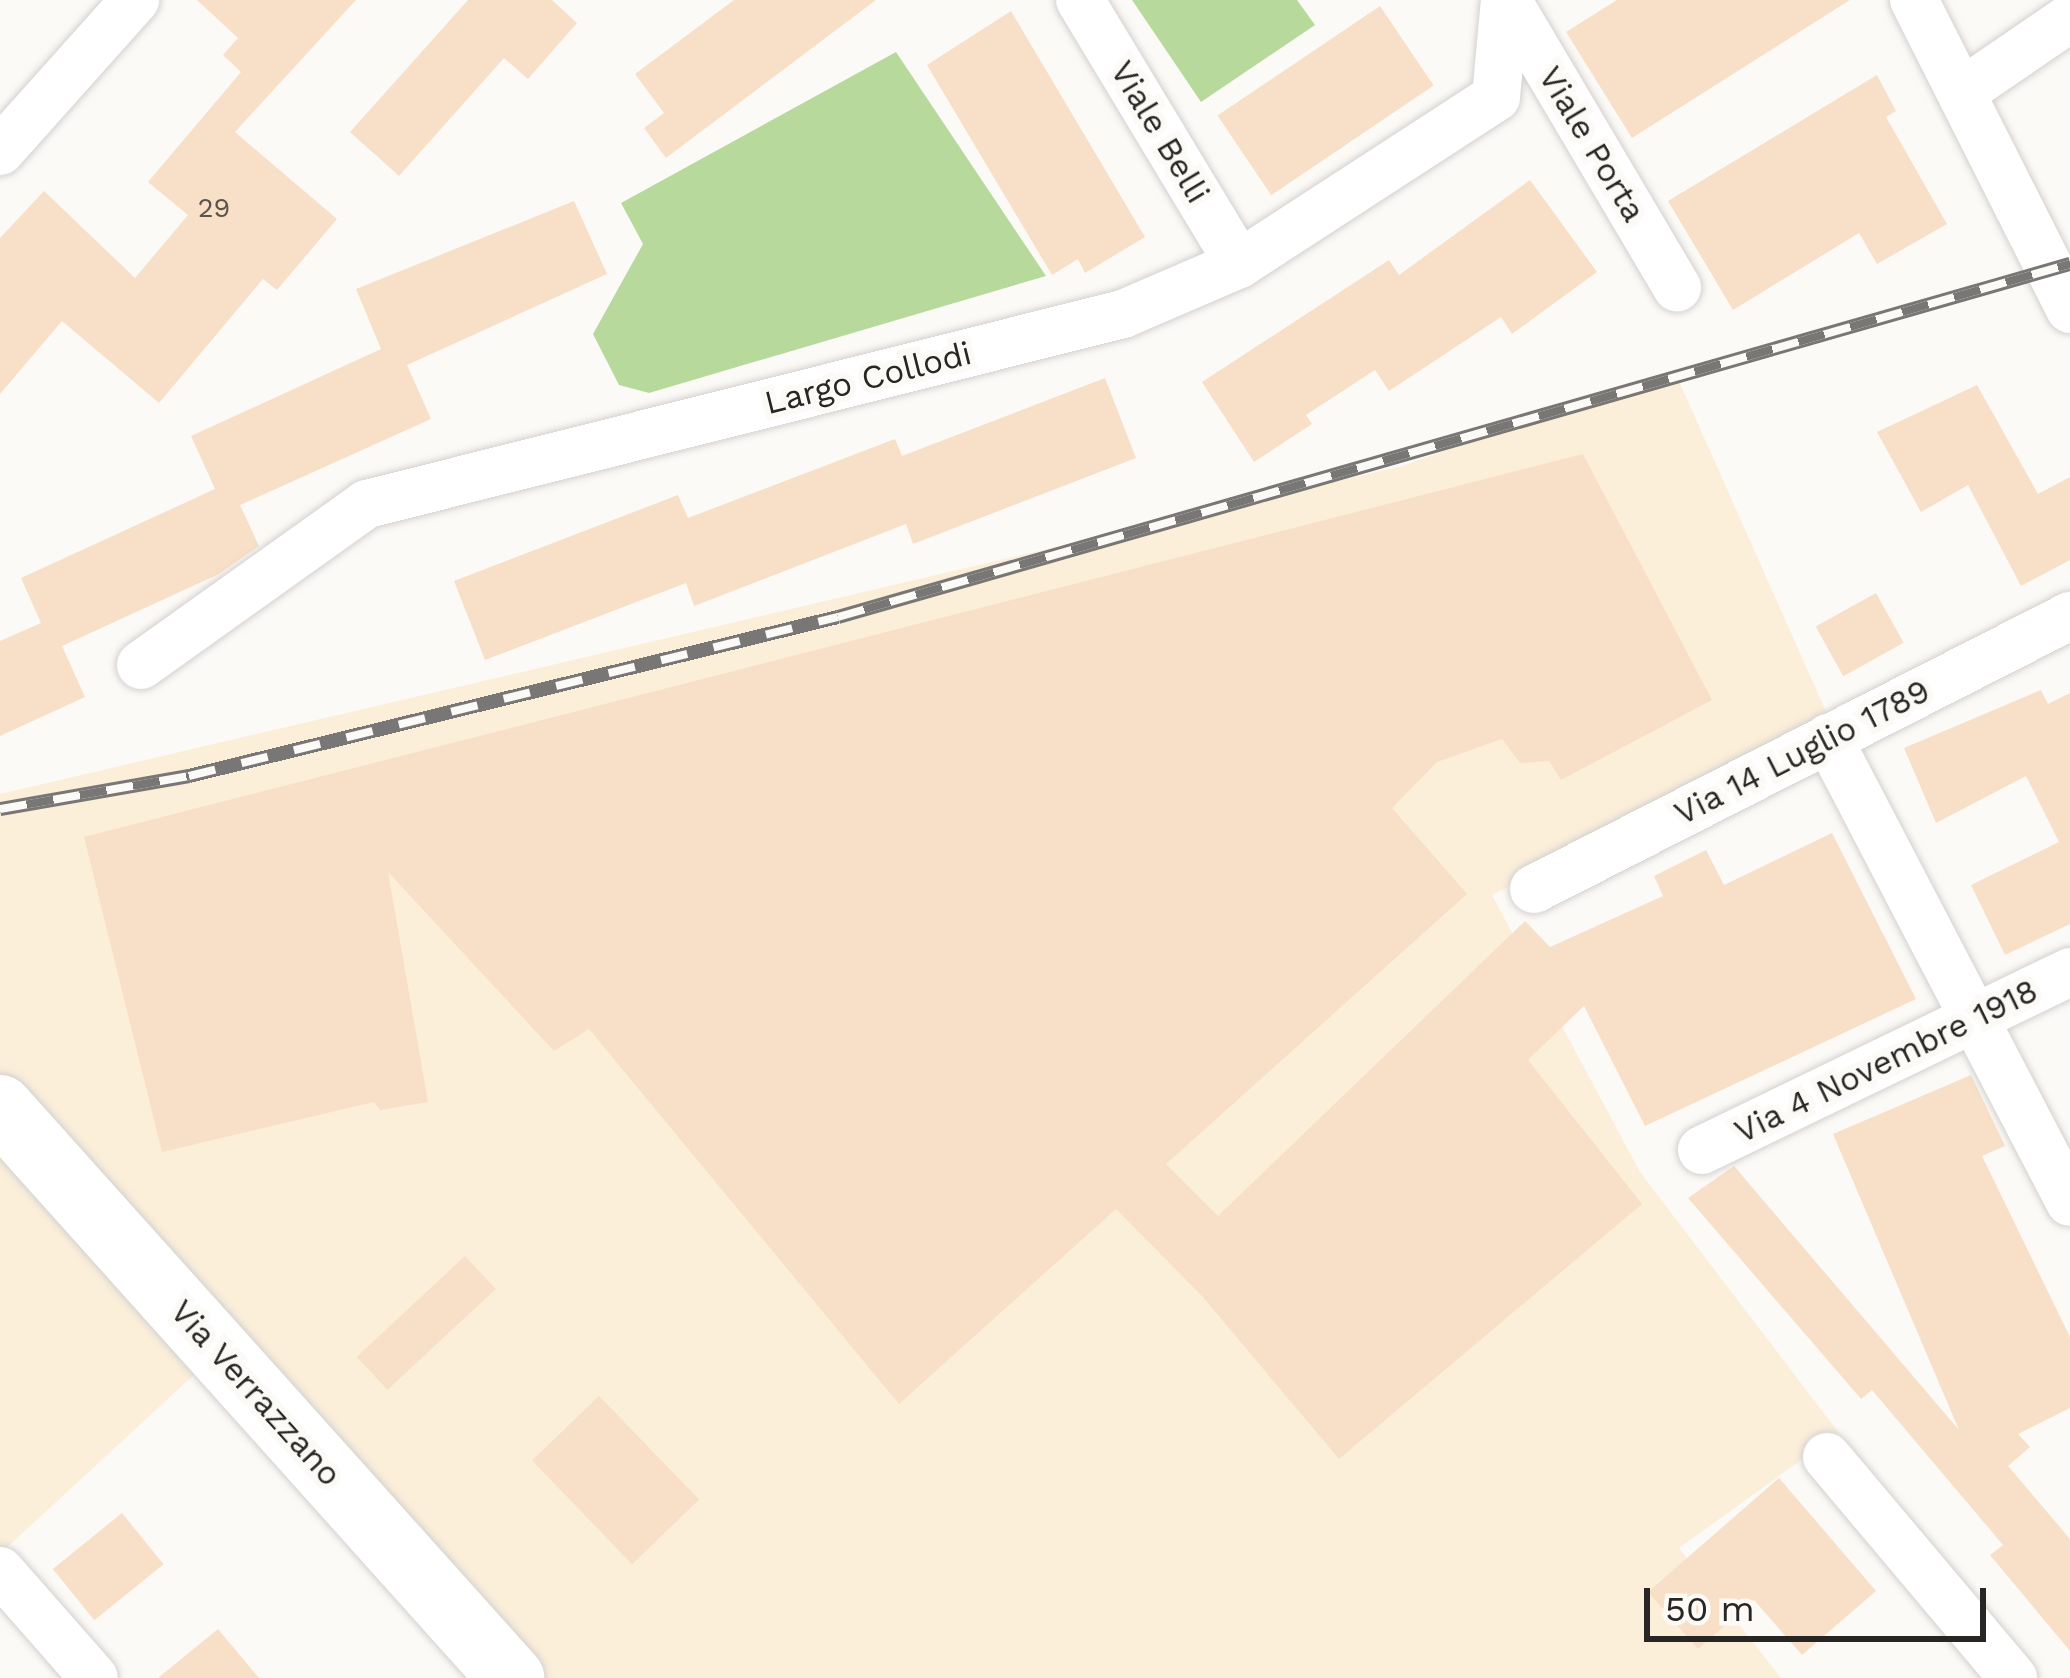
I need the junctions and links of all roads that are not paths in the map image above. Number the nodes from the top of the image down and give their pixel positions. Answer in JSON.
{"nodes":[{"id":1,"x":135,"y":0,"type":"edge"},
{"id":2,"x":1081,"y":0,"type":"edge"},
{"id":3,"x":1506,"y":0,"type":"edge"},
{"id":4,"x":1914,"y":0,"type":"edge"},
{"id":5,"x":2070,"y":18,"type":"edge"},
{"id":6,"x":1961,"y":92,"type":"junction"},
{"id":7,"x":0,"y":152,"type":"edge"},
{"id":8,"x":1239,"y":264,"type":"junction"},
{"id":9,"x":1677,"y":288,"type":"dead end"},
{"id":10,"x":2070,"y":309,"type":"edge"},
{"id":11,"x":2070,"y":616,"type":"edge"},
{"id":12,"x":141,"y":665,"type":"dead end"},
{"id":13,"x":1828,"y":738,"type":"junction"},
{"id":14,"x":1534,"y":889,"type":"dead end"},
{"id":15,"x":2070,"y":972,"type":"edge"},
{"id":16,"x":1979,"y":1019,"type":"junction"},
{"id":17,"x":0,"y":1108,"type":"edge"},
{"id":18,"x":1702,"y":1150,"type":"dead end"},
{"id":19,"x":2070,"y":1202,"type":"edge"},
{"id":20,"x":1828,"y":1457,"type":"dead end"},
{"id":21,"x":0,"y":1571,"type":"edge"},
{"id":22,"x":94,"y":1678,"type":"edge"},
{"id":23,"x":511,"y":1678,"type":"edge"},
{"id":24,"x":2013,"y":1678,"type":"edge"}],
"edges":[{"from":1,"to":7,"type":"street"},
{"from":2,"to":8,"type":"street","name":"Viale Belli"},
{"from":3,"to":8,"type":"street","name":"Largo Collodi"},
{"from":3,"to":9,"type":"street","name":"Viale Porta"},
{"from":4,"to":6,"type":"street"},
{"from":5,"to":6,"type":"street"},
{"from":6,"to":10,"type":"street"},
{"from":8,"to":12,"type":"street","name":"Largo Collodi"},
{"from":11,"to":13,"type":"street","name":"Via 14 Luglio 1789"},
{"from":13,"to":14,"type":"street","name":"Via 14 Luglio 1789"},
{"from":13,"to":16,"type":"street"},
{"from":15,"to":16,"type":"street","name":"Via 4 Novembre 1918"},
{"from":16,"to":18,"type":"street","name":"Via 4 Novembre 1918"},
{"from":16,"to":19,"type":"street"},
{"from":17,"to":23,"type":"main road","name":"Via Verrazzano"},
{"from":20,"to":24,"type":"street"},
{"from":21,"to":22,"type":"street"}]}
